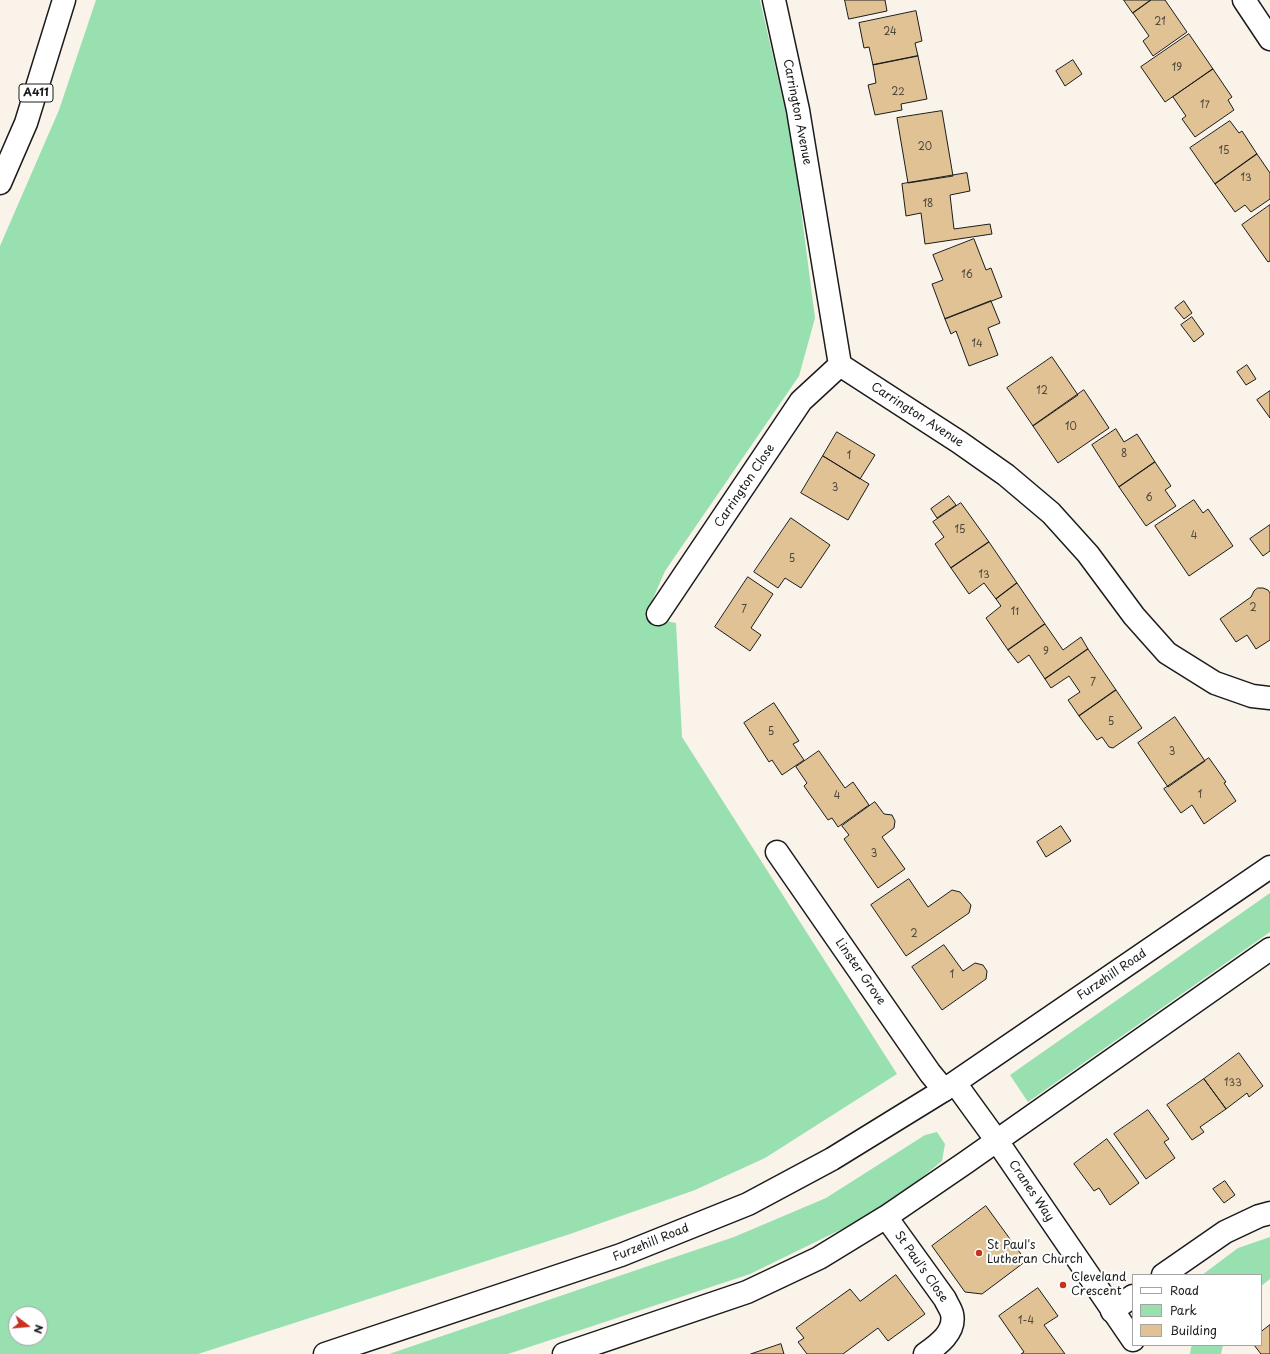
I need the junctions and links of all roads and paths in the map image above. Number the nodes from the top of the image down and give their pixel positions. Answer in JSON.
{"nodes":[{"id":1,"x":64,"y":0,"type":"edge"},
{"id":2,"x":774,"y":0,"type":"edge"},
{"id":3,"x":1244,"y":0,"type":"edge"},
{"id":4,"x":1270,"y":39,"type":"edge"},
{"id":5,"x":0,"y":183,"type":"edge"},
{"id":6,"x":840,"y":365,"type":"junction"},
{"id":7,"x":658,"y":614,"type":"dead end"},
{"id":8,"x":1270,"y":698,"type":"edge"},
{"id":9,"x":777,"y":852,"type":"dead end"},
{"id":10,"x":1270,"y":867,"type":"edge"},
{"id":11,"x":1270,"y":949,"type":"edge"},
{"id":12,"x":949,"y":1087,"type":"junction"},
{"id":13,"x":997,"y":1142,"type":"junction"},
{"id":14,"x":1270,"y":1213,"type":"edge"},
{"id":15,"x":886,"y":1217,"type":"junction"},
{"id":16,"x":1164,"y":1274,"type":"edge"},
{"id":17,"x":1132,"y":1297,"type":"edge"},
{"id":18,"x":1112,"y":1311,"type":"junction"},
{"id":19,"x":1132,"y":1339,"type":"edge"},
{"id":20,"x":325,"y":1354,"type":"edge"},
{"id":21,"x":564,"y":1354,"type":"edge"},
{"id":22,"x":925,"y":1354,"type":"edge"}],
"edges":[{"from":1,"to":5,"type":"street","number":"A411"},
{"from":2,"to":6,"type":"street","name":"Carrington Avenue"},
{"from":3,"to":4,"type":"street"},
{"from":6,"to":7,"type":"street","name":"Carrington Close"},
{"from":6,"to":8,"type":"street","name":"Carrington Avenue"},
{"from":9,"to":12,"type":"street","name":"Linster Grove"},
{"from":10,"to":12,"type":"street","name":"Furzehill Road"},
{"from":11,"to":13,"type":"street"},
{"from":12,"to":13,"type":"street"},
{"from":12,"to":20,"type":"street","name":"Furzehill Road"},
{"from":13,"to":15,"type":"street"},
{"from":13,"to":18,"type":"street","name":"Cranes Way"},
{"from":14,"to":16,"type":"street"},
{"from":15,"to":21,"type":"street"},
{"from":15,"to":22,"type":"street","name":"St Paul's Close"},
{"from":17,"to":18,"type":"street"},
{"from":18,"to":19,"type":"street","name":"Cranes Way"}]}
